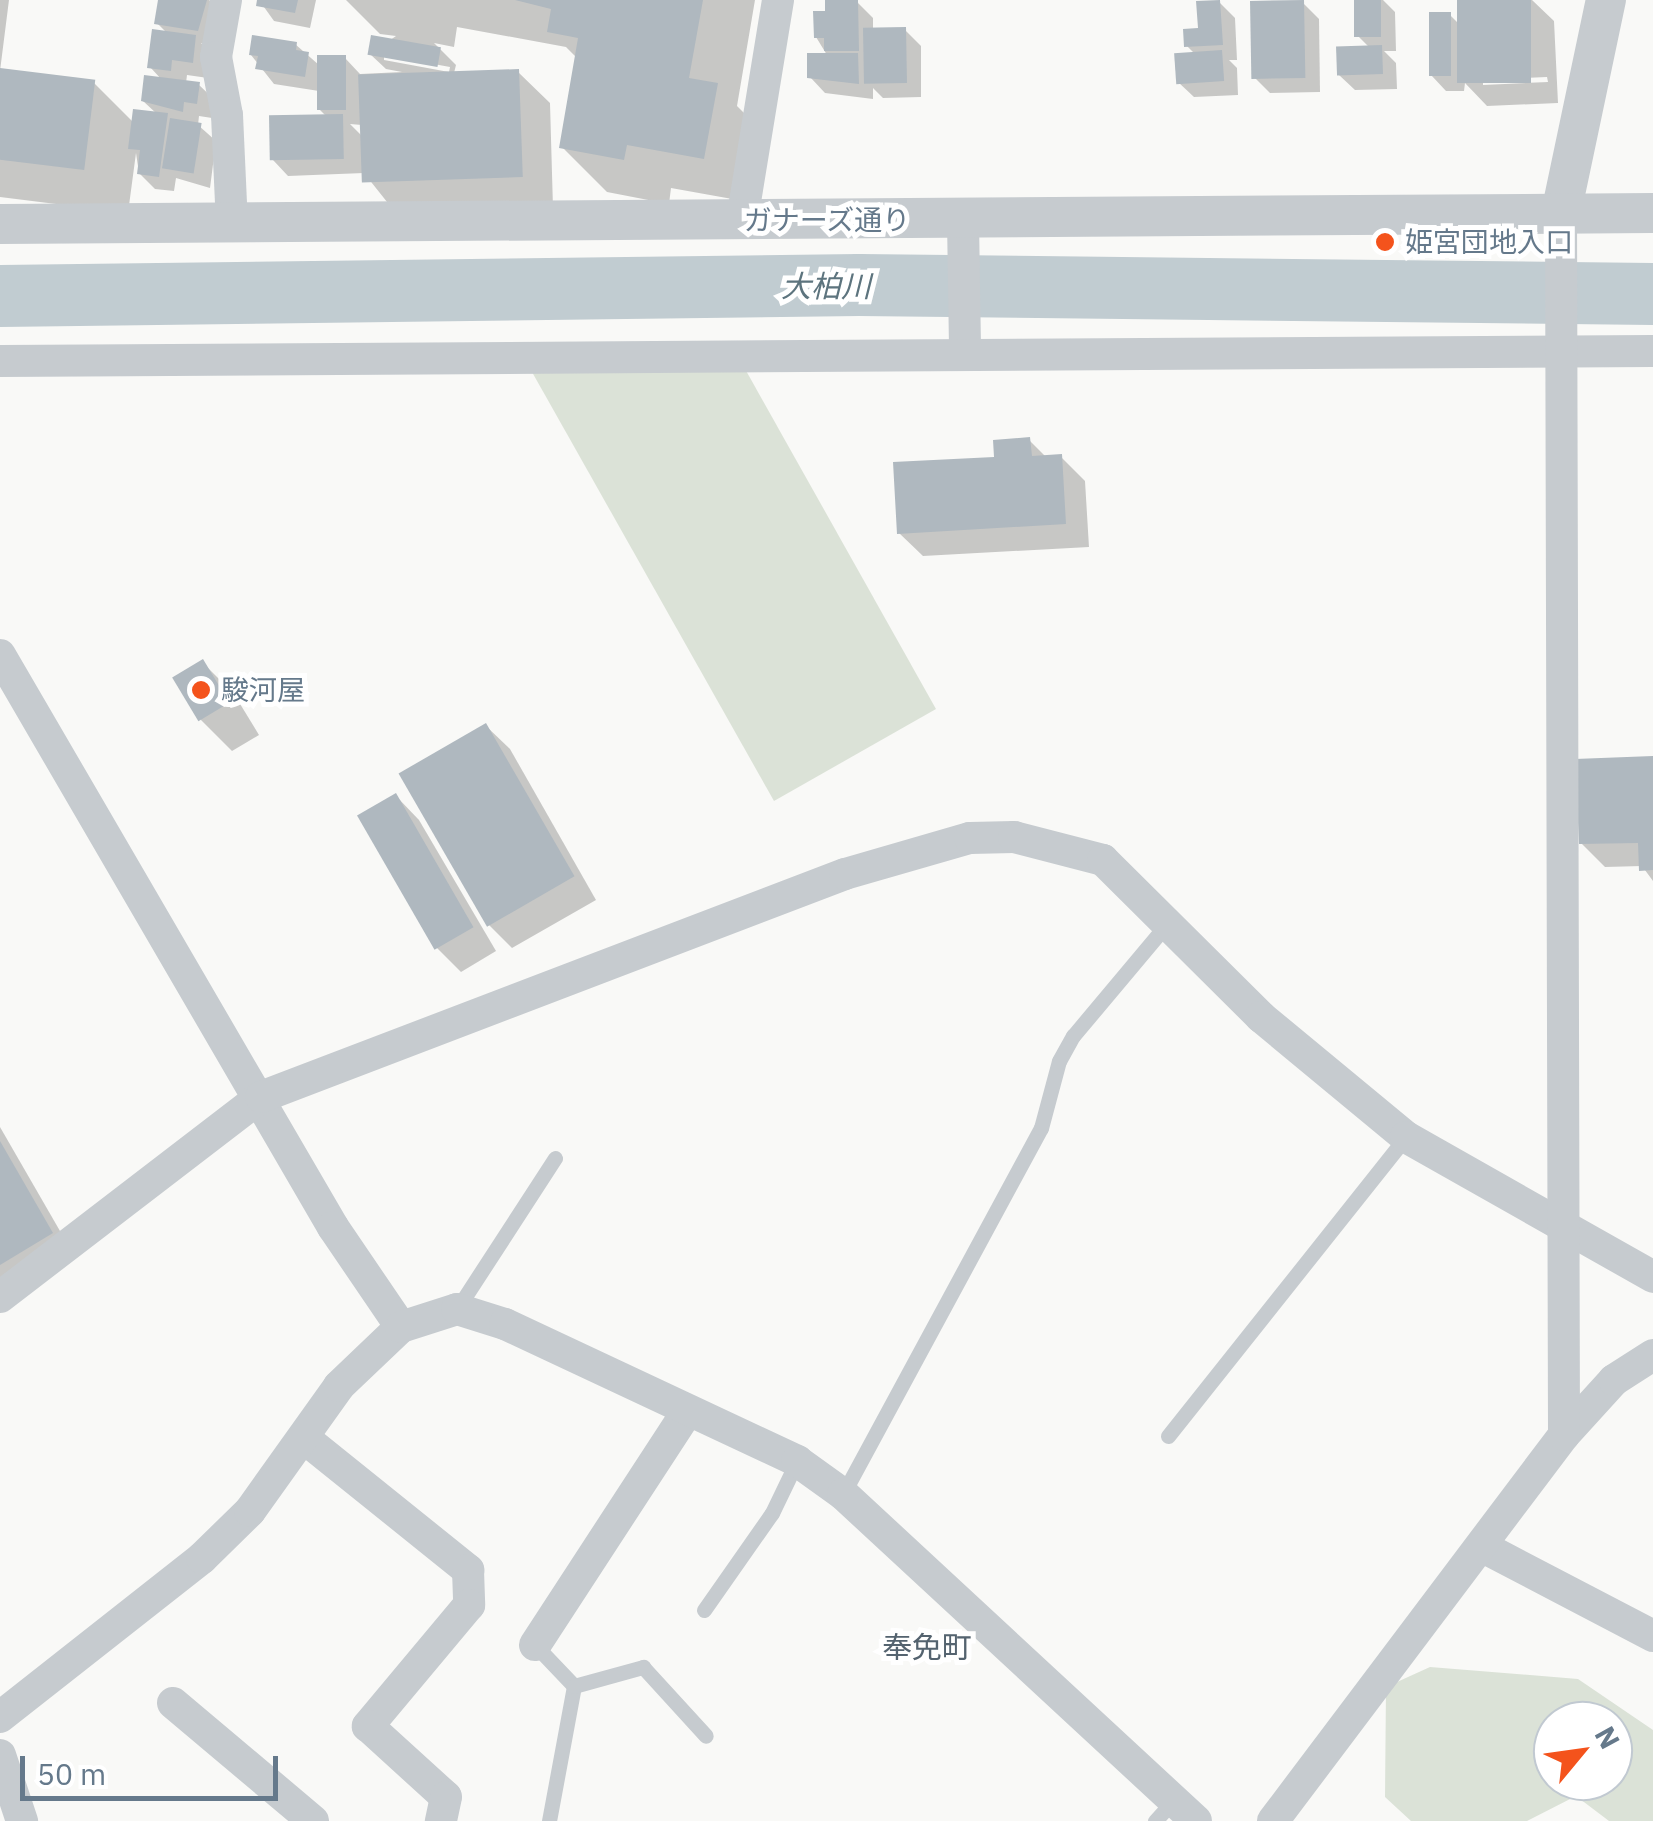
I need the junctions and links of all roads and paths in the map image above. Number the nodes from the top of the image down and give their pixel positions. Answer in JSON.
{"nodes":[{"id":1,"x":226,"y":0,"type":"edge"},
{"id":2,"x":778,"y":0,"type":"edge"},
{"id":3,"x":1606,"y":0,"type":"edge"},
{"id":4,"x":1561,"y":213,"type":"junction"},
{"id":5,"x":1653,"y":213,"type":"edge"},
{"id":6,"x":742,"y":220,"type":"junction"},
{"id":7,"x":964,"y":220,"type":"junction"},
{"id":8,"x":0,"y":224,"type":"edge"},
{"id":9,"x":232,"y":224,"type":"junction"},
{"id":10,"x":1557,"y":351,"type":"junction"},
{"id":11,"x":1653,"y":351,"type":"edge"},
{"id":12,"x":966,"y":354,"type":"junction"},
{"id":13,"x":0,"y":362,"type":"edge"},
{"id":14,"x":0,"y":656,"type":"edge"},
{"id":15,"x":1168,"y":922,"type":"junction"},
{"id":16,"x":261,"y":1098,"type":"junction"},
{"id":17,"x":1406,"y":1138,"type":"junction"},
{"id":18,"x":555,"y":1158,"type":"dead end"},
{"id":19,"x":1559,"y":1222,"type":"junction"},
{"id":20,"x":1653,"y":1277,"type":"edge"},
{"id":21,"x":0,"y":1297,"type":"edge"},
{"id":22,"x":458,"y":1309,"type":"junction"},
{"id":23,"x":401,"y":1327,"type":"junction"},
{"id":24,"x":1653,"y":1356,"type":"edge"},
{"id":25,"x":688,"y":1410,"type":"junction"},
{"id":26,"x":1564,"y":1435,"type":"junction"},
{"id":27,"x":1168,"y":1436,"type":"dead end"},
{"id":28,"x":304,"y":1438,"type":"junction"},
{"id":29,"x":797,"y":1460,"type":"junction"},
{"id":30,"x":842,"y":1494,"type":"junction"},
{"id":31,"x":1484,"y":1547,"type":"junction"},
{"id":32,"x":704,"y":1610,"type":"dead end"},
{"id":33,"x":1653,"y":1636,"type":"edge"},
{"id":34,"x":535,"y":1645,"type":"joint"},
{"id":35,"x":574,"y":1686,"type":"junction"},
{"id":36,"x":173,"y":1703,"type":"dead end"},
{"id":37,"x":0,"y":1716,"type":"edge"},
{"id":38,"x":706,"y":1736,"type":"dead end"},
{"id":39,"x":0,"y":1756,"type":"edge"},
{"id":40,"x":1174,"y":1815,"type":"edge"},
{"id":41,"x":22,"y":1821,"type":"edge"},
{"id":42,"x":312,"y":1821,"type":"edge"},
{"id":43,"x":441,"y":1821,"type":"edge"},
{"id":44,"x":549,"y":1821,"type":"edge"},
{"id":45,"x":1273,"y":1821,"type":"edge"}],
"edges":[{"from":1,"to":9,"type":"street"},
{"from":2,"to":6,"type":"street"},
{"from":3,"to":4,"type":"street"},
{"from":4,"to":5,"type":"street","name":"ガナーズ通り"},
{"from":4,"to":7,"type":"street","name":"ガナーズ通り"},
{"from":4,"to":10,"type":"street"},
{"from":6,"to":7,"type":"street","name":"ガナーズ通り"},
{"from":6,"to":9,"type":"street","name":"ガナーズ通り"},
{"from":7,"to":12,"type":"street"},
{"from":8,"to":9,"type":"street","name":"ガナーズ通り"},
{"from":10,"to":11,"type":"street"},
{"from":10,"to":12,"type":"street"},
{"from":10,"to":19,"type":"street"},
{"from":12,"to":13,"type":"street"},
{"from":14,"to":16,"type":"street"},
{"from":15,"to":16,"type":"street"},
{"from":15,"to":17,"type":"street"},
{"from":15,"to":30,"type":"lane"},
{"from":16,"to":21,"type":"street"},
{"from":16,"to":23,"type":"street"},
{"from":17,"to":19,"type":"street"},
{"from":17,"to":27,"type":"lane"},
{"from":18,"to":22,"type":"lane"},
{"from":19,"to":20,"type":"street"},
{"from":19,"to":26,"type":"street"},
{"from":22,"to":23,"type":"street"},
{"from":22,"to":25,"type":"street"},
{"from":23,"to":28,"type":"street"},
{"from":24,"to":26,"type":"street"},
{"from":25,"to":29,"type":"street"},
{"from":25,"to":34,"type":"street"},
{"from":26,"to":31,"type":"street"},
{"from":28,"to":37,"type":"street"},
{"from":28,"to":43,"type":"street"},
{"from":29,"to":30,"type":"street"},
{"from":29,"to":32,"type":"lane"},
{"from":30,"to":40,"type":"street"},
{"from":31,"to":33,"type":"street"},
{"from":31,"to":45,"type":"street"},
{"from":34,"to":35,"type":"lane"},
{"from":35,"to":38,"type":"lane"},
{"from":35,"to":44,"type":"lane"},
{"from":36,"to":42,"type":"street"},
{"from":39,"to":41,"type":"street"}]}
